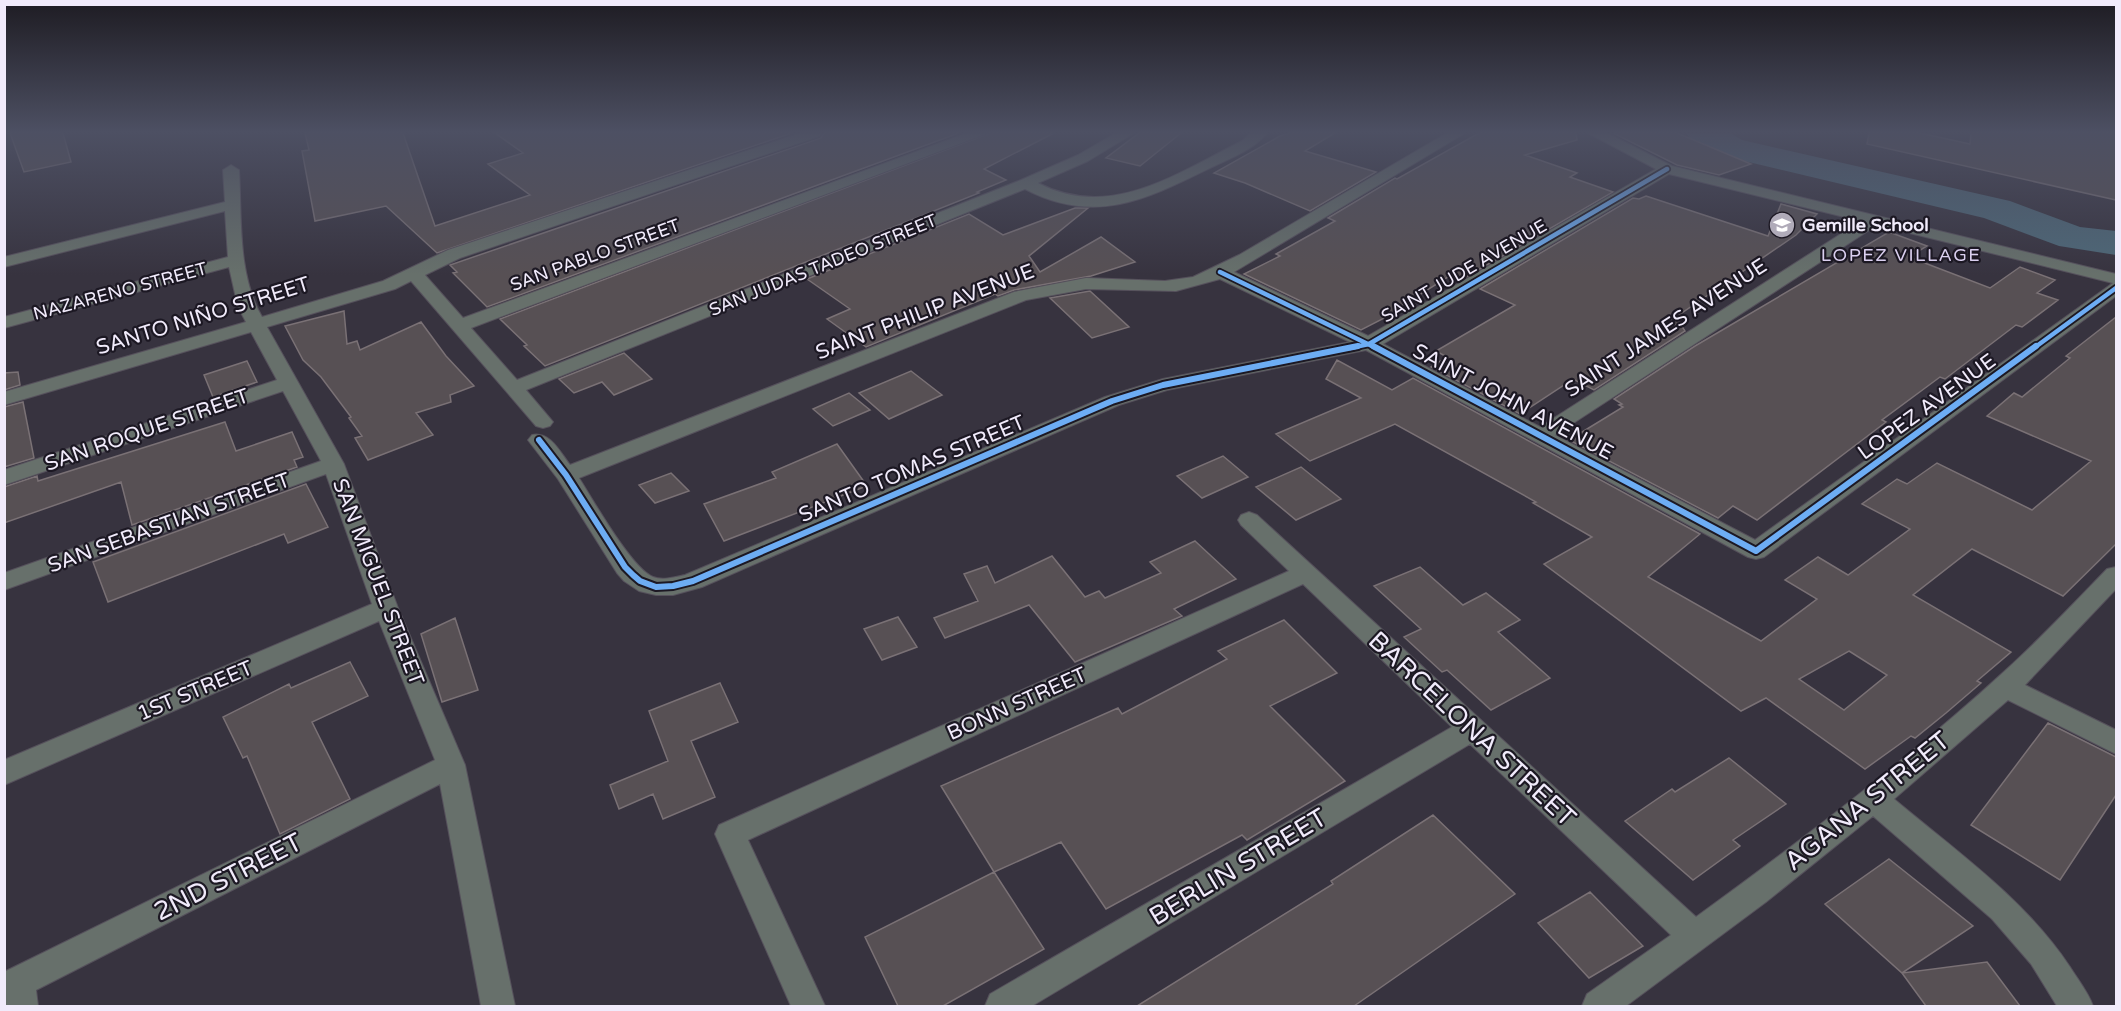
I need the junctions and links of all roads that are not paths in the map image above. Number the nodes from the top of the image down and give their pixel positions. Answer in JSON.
{"nodes":[{"id":1,"x":232,"y":180,"type":"edge"},
{"id":2,"x":676,"y":180,"type":"edge"},
{"id":3,"x":855,"y":180,"type":"edge"},
{"id":4,"x":1032,"y":180,"type":"edge"},
{"id":5,"x":1175,"y":180,"type":"edge"},
{"id":6,"x":1378,"y":180,"type":"edge"},
{"id":7,"x":1648,"y":180,"type":"edge"},
{"id":8,"x":1714,"y":180,"type":"edge"},
{"id":9,"x":1026,"y":183,"type":"junction"},
{"id":10,"x":234,"y":204,"type":"junction"},
{"id":11,"x":1876,"y":219,"type":"junction"},
{"id":12,"x":236,"y":260,"type":"junction"},
{"id":13,"x":4,"y":262,"type":"edge"},
{"id":14,"x":1220,"y":272,"type":"junction"},
{"id":15,"x":414,"y":273,"type":"junction"},
{"id":16,"x":2116,"y":279,"type":"edge"},
{"id":17,"x":2116,"y":288,"type":"edge"},
{"id":18,"x":4,"y":323,"type":"edge"},
{"id":19,"x":256,"y":323,"type":"junction"},
{"id":20,"x":459,"y":326,"type":"junction"},
{"id":21,"x":1369,"y":345,"type":"junction"},
{"id":22,"x":290,"y":382,"type":"junction"},
{"id":23,"x":514,"y":388,"type":"junction"},
{"id":24,"x":4,"y":399,"type":"edge"},
{"id":25,"x":1541,"y":435,"type":"junction"},
{"id":26,"x":333,"y":464,"type":"junction"},
{"id":27,"x":566,"y":475,"type":"junction"},
{"id":28,"x":4,"y":478,"type":"edge"},
{"id":29,"x":1249,"y":520,"type":"dead end"},
{"id":30,"x":1756,"y":551,"type":"joint"},
{"id":31,"x":1304,"y":574,"type":"junction"},
{"id":32,"x":2116,"y":575,"type":"edge"},
{"id":33,"x":4,"y":582,"type":"edge"},
{"id":34,"x":386,"y":608,"type":"junction"},
{"id":35,"x":2005,"y":687,"type":"junction"},
{"id":36,"x":1474,"y":728,"type":"junction"},
{"id":37,"x":2116,"y":743,"type":"edge"},
{"id":38,"x":451,"y":765,"type":"junction"},
{"id":39,"x":4,"y":773,"type":"edge"},
{"id":40,"x":1874,"y":799,"type":"junction"},
{"id":41,"x":1695,"y":937,"type":"junction"},
{"id":42,"x":14,"y":993,"type":"edge"},
{"id":43,"x":498,"y":1006,"type":"edge"},
{"id":44,"x":808,"y":1006,"type":"edge"},
{"id":45,"x":1002,"y":1006,"type":"edge"},
{"id":46,"x":1599,"y":1006,"type":"edge"},
{"id":47,"x":2076,"y":1006,"type":"edge"}],
"edges":[{"from":1,"to":10,"type":"street","name":"SAN MIGUEL STREET"},
{"from":2,"to":15,"type":"street","name":"SANTO NIÑO STREET"},
{"from":3,"to":20,"type":"street","name":"SAN PABLO STREET"},
{"from":4,"to":9,"type":"street","name":"SAN JUDAS TADEO STREET"},
{"from":5,"to":9,"type":"street"},
{"from":6,"to":14,"type":"street","name":"SAINT PHILIP AVENUE"},
{"from":7,"to":21,"type":"street","name":"SAINT JUDE AVENUE"},
{"from":8,"to":11,"type":"street"},
{"from":9,"to":23,"type":"street","name":"SAN JUDAS TADEO STREET"},
{"from":10,"to":12,"type":"street","name":"SAN MIGUEL STREET"},
{"from":10,"to":13,"type":"street"},
{"from":11,"to":16,"type":"street"},
{"from":11,"to":25,"type":"street","name":"SAINT JAMES AVENUE"},
{"from":12,"to":18,"type":"street","name":"NAZARENO STREET"},
{"from":12,"to":19,"type":"street","name":"SAN MIGUEL STREET"},
{"from":14,"to":21,"type":"street","name":"SAINT JOHN AVENUE"},
{"from":14,"to":27,"type":"street","name":"SAINT PHILIP AVENUE"},
{"from":15,"to":19,"type":"street","name":"SANTO NIÑO STREET"},
{"from":15,"to":20,"type":"street","name":"SANTO TOMAS STREET"},
{"from":17,"to":30,"type":"street","name":"LOPEZ AVENUE"},
{"from":19,"to":22,"type":"street","name":"SAN MIGUEL STREET"},
{"from":19,"to":24,"type":"street","name":"SANTO NIÑO STREET"},
{"from":20,"to":23,"type":"street","name":"SANTO TOMAS STREET"},
{"from":21,"to":25,"type":"street","name":"SAINT JOHN AVENUE"},
{"from":21,"to":27,"type":"street","name":"SANTO TOMAS STREET"},
{"from":22,"to":26,"type":"street","name":"SAN MIGUEL STREET"},
{"from":22,"to":28,"type":"street","name":"SAN ROQUE STREET"},
{"from":23,"to":27,"type":"street","name":"SANTO TOMAS STREET"},
{"from":25,"to":30,"type":"street","name":"SAINT JOHN AVENUE"},
{"from":26,"to":33,"type":"street","name":"SAN SEBASTIAN STREET"},
{"from":26,"to":34,"type":"street","name":"SAN MIGUEL STREET"},
{"from":29,"to":31,"type":"street","name":"BARCELONA STREET"},
{"from":31,"to":36,"type":"street","name":"BARCELONA STREET"},
{"from":31,"to":44,"type":"street","name":"BONN STREET"},
{"from":32,"to":35,"type":"street","name":"AGANA STREET"},
{"from":34,"to":38,"type":"street","name":"SAN MIGUEL STREET"},
{"from":34,"to":39,"type":"street","name":"1ST STREET"},
{"from":35,"to":37,"type":"street"},
{"from":35,"to":40,"type":"street","name":"AGANA STREET"},
{"from":36,"to":41,"type":"street","name":"BARCELONA STREET"},
{"from":36,"to":45,"type":"street","name":"BERLIN STREET"},
{"from":38,"to":42,"type":"street","name":"2ND STREET"},
{"from":38,"to":43,"type":"street","name":"SAN MIGUEL STREET"},
{"from":40,"to":41,"type":"street","name":"AGANA STREET"},
{"from":40,"to":47,"type":"street"},
{"from":41,"to":46,"type":"street","name":"AGANA STREET"}]}
